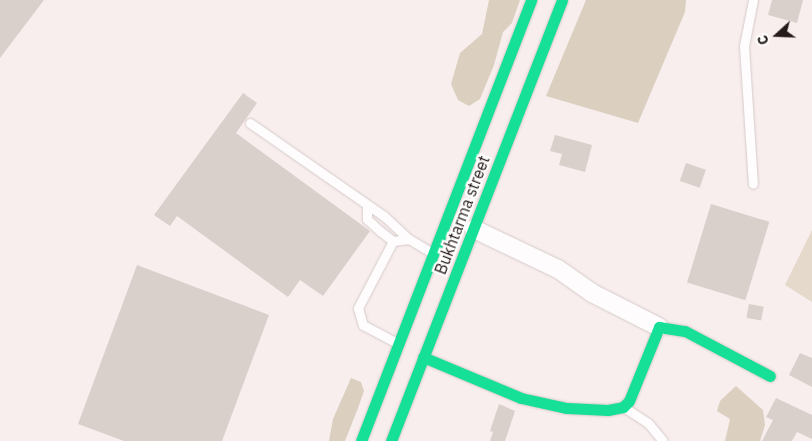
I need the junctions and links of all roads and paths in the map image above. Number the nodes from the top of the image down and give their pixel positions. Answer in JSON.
{"nodes":[{"id":1,"x":531,"y":0,"type":"edge"},
{"id":2,"x":562,"y":0,"type":"edge"},
{"id":3,"x":753,"y":0,"type":"edge"},
{"id":4,"x":507,"y":101,"type":"junction"},
{"id":5,"x":250,"y":123,"type":"dead end"},
{"id":6,"x":753,"y":184,"type":"dead end"},
{"id":7,"x":367,"y":207,"type":"junction"},
{"id":8,"x":474,"y":229,"type":"junction"},
{"id":9,"x":409,"y":239,"type":"junction"},
{"id":10,"x":393,"y":241,"type":"junction"},
{"id":11,"x":433,"y":253,"type":"junction"},
{"id":12,"x":659,"y":327,"type":"junction"},
{"id":13,"x":399,"y":344,"type":"junction"},
{"id":14,"x":423,"y":357,"type":"junction"},
{"id":15,"x":770,"y":376,"type":"dead end"},
{"id":16,"x":623,"y":407,"type":"junction"},
{"id":17,"x":361,"y":441,"type":"edge"},
{"id":18,"x":391,"y":441,"type":"edge"},
{"id":19,"x":663,"y":441,"type":"edge"}],
"edges":[{"from":1,"to":4,"type":"main road","name":"Bukhtarma street"},
{"from":2,"to":4,"type":"main road","name":"Bukhtarma street"},
{"from":3,"to":6,"type":"lane"},
{"from":4,"to":8,"type":"main road","name":"Bukhtarma street"},
{"from":4,"to":11,"type":"main road","name":"Bukhtarma street"},
{"from":5,"to":7,"type":"lane"},
{"from":7,"to":9,"type":"lane"},
{"from":7,"to":10,"type":"lane"},
{"from":8,"to":12,"type":"street"},
{"from":8,"to":14,"type":"main road","name":"Bukhtarma street"},
{"from":9,"to":10,"type":"lane"},
{"from":9,"to":11,"type":"lane"},
{"from":10,"to":13,"type":"lane"},
{"from":11,"to":13,"type":"main road","name":"Bukhtarma street"},
{"from":12,"to":15,"type":"main road"},
{"from":12,"to":16,"type":"main road"},
{"from":13,"to":17,"type":"main road","name":"Bukhtarma street"},
{"from":14,"to":16,"type":"main road"},
{"from":14,"to":18,"type":"main road","name":"Bukhtarma street"},
{"from":16,"to":19,"type":"lane"}]}
